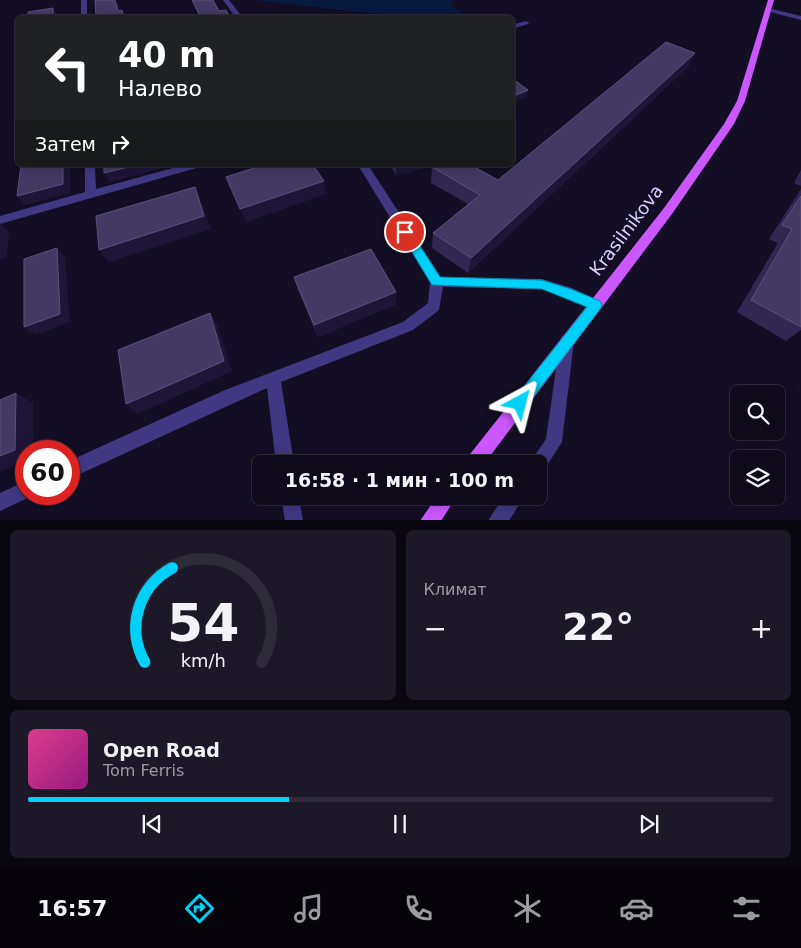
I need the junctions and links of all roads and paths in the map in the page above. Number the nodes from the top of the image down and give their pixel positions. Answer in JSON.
{"nodes":[{"id":1,"x":84,"y":0,"type":"edge"},
{"id":2,"x":226,"y":0,"type":"edge"},
{"id":3,"x":770,"y":5,"type":"edge"},
{"id":4,"x":84,"y":15,"type":"edge"},
{"id":5,"x":238,"y":15,"type":"edge"},
{"id":6,"x":801,"y":18,"type":"edge"},
{"id":7,"x":526,"y":23,"type":"dead end"},
{"id":8,"x":515,"y":26,"type":"edge"},
{"id":9,"x":90,"y":167,"type":"edge"},
{"id":10,"x":189,"y":167,"type":"edge"},
{"id":11,"x":364,"y":167,"type":"edge"},
{"id":12,"x":91,"y":195,"type":"junction"},
{"id":13,"x":0,"y":220,"type":"edge"},
{"id":14,"x":437,"y":282,"type":"junction"},
{"id":15,"x":595,"y":305,"type":"junction"},
{"id":16,"x":568,"y":342,"type":"junction"},
{"id":17,"x":273,"y":378,"type":"junction"},
{"id":18,"x":285,"y":455,"type":"edge"},
{"id":19,"x":480,"y":455,"type":"edge"},
{"id":20,"x":545,"y":455,"type":"edge"},
{"id":21,"x":80,"y":465,"type":"edge"},
{"id":22,"x":15,"y":495,"type":"edge"},
{"id":23,"x":0,"y":502,"type":"edge"},
{"id":24,"x":292,"y":505,"type":"edge"},
{"id":25,"x":441,"y":505,"type":"edge"},
{"id":26,"x":508,"y":505,"type":"edge"},
{"id":27,"x":294,"y":520,"type":"edge"},
{"id":28,"x":429,"y":520,"type":"edge"},
{"id":29,"x":497,"y":520,"type":"edge"}],
"edges":[{"from":1,"to":4,"type":"street"},
{"from":2,"to":5,"type":"street"},
{"from":3,"to":6,"type":"street"},
{"from":3,"to":15,"type":"main road","name":"Krasilnikova"},
{"from":7,"to":8,"type":"street"},
{"from":9,"to":12,"type":"street"},
{"from":10,"to":12,"type":"street"},
{"from":11,"to":14,"type":"street"},
{"from":12,"to":13,"type":"street"},
{"from":14,"to":15,"type":"street"},
{"from":14,"to":17,"type":"street"},
{"from":15,"to":16,"type":"main road","name":"Krasilnikova"},
{"from":16,"to":19,"type":"main road","name":"Krasilnikova"},
{"from":16,"to":20,"type":"street"},
{"from":17,"to":18,"type":"street"},
{"from":17,"to":21,"type":"street"},
{"from":22,"to":23,"type":"street"},
{"from":24,"to":27,"type":"street"},
{"from":25,"to":28,"type":"main road"},
{"from":26,"to":29,"type":"street"}]}
